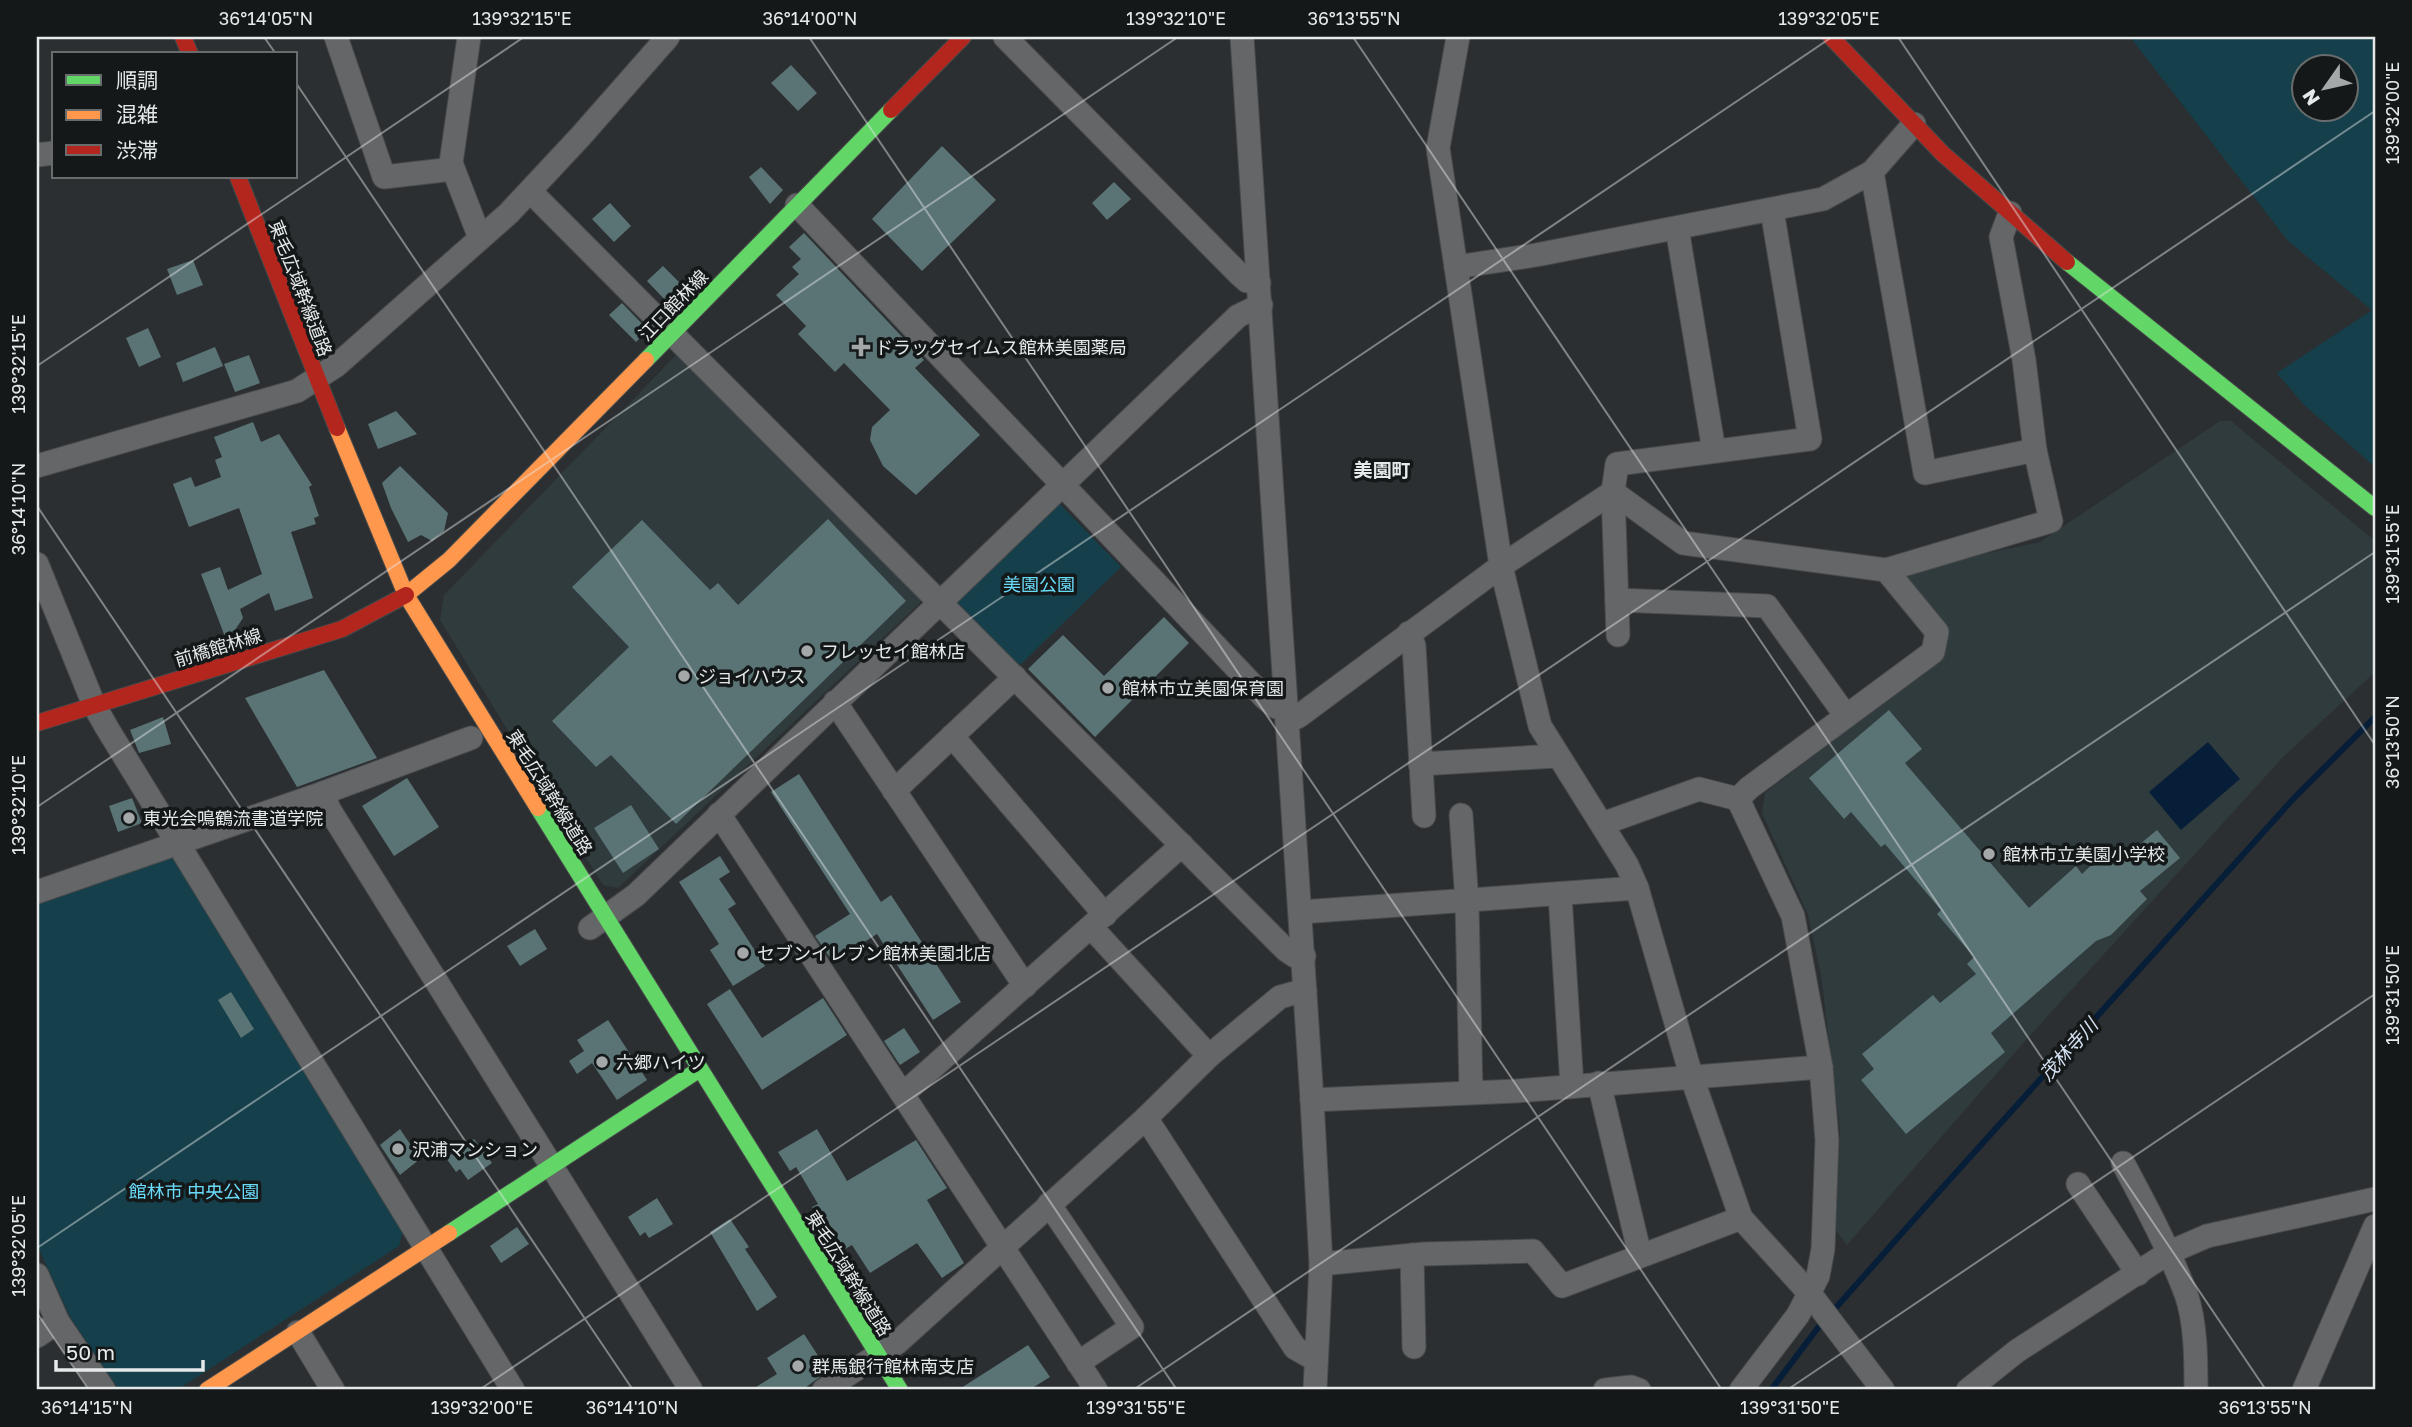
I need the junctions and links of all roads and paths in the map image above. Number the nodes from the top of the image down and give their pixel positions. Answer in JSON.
{"nodes":[{"id":1,"x":336,"y":37,"type":"edge"},
{"id":2,"x":469,"y":37,"type":"edge"},
{"id":3,"x":668,"y":37,"type":"edge"},
{"id":4,"x":963,"y":37,"type":"edge"},
{"id":5,"x":1004,"y":37,"type":"edge"},
{"id":6,"x":1241,"y":37,"type":"edge"},
{"id":7,"x":1458,"y":37,"type":"edge"},
{"id":8,"x":1835,"y":38,"type":"edge"},
{"id":9,"x":1913,"y":124,"type":"junction"},
{"id":10,"x":453,"y":169,"type":"junction"},
{"id":11,"x":1872,"y":172,"type":"junction"},
{"id":12,"x":238,"y":178,"type":"edge"},
{"id":13,"x":530,"y":191,"type":"junction"},
{"id":14,"x":797,"y":205,"type":"junction"},
{"id":15,"x":1772,"y":210,"type":"junction"},
{"id":16,"x":2010,"y":213,"type":"junction"},
{"id":17,"x":1677,"y":228,"type":"junction"},
{"id":18,"x":480,"y":238,"type":"junction"},
{"id":19,"x":1456,"y":267,"type":"junction"},
{"id":20,"x":1260,"y":294,"type":"junction"},
{"id":21,"x":673,"y":332,"type":"junction"},
{"id":22,"x":302,"y":387,"type":"junction"},
{"id":23,"x":2035,"y":450,"type":"junction"},
{"id":24,"x":1714,"y":451,"type":"junction"},
{"id":25,"x":37,"y":466,"type":"edge"},
{"id":26,"x":1060,"y":484,"type":"junction"},
{"id":27,"x":1613,"y":492,"type":"junction"},
{"id":28,"x":2375,"y":508,"type":"edge"},
{"id":29,"x":37,"y":564,"type":"edge"},
{"id":30,"x":1501,"y":566,"type":"junction"},
{"id":31,"x":1886,"y":570,"type":"junction"},
{"id":32,"x":379,"y":587,"type":"dead end"},
{"id":33,"x":406,"y":595,"type":"junction"},
{"id":34,"x":1617,"y":600,"type":"junction"},
{"id":35,"x":939,"y":601,"type":"junction"},
{"id":36,"x":393,"y":612,"type":"junction"},
{"id":37,"x":1409,"y":633,"type":"junction"},
{"id":38,"x":1618,"y":635,"type":"dead end"},
{"id":39,"x":1014,"y":677,"type":"junction"},
{"id":40,"x":835,"y":702,"type":"junction"},
{"id":41,"x":94,"y":705,"type":"junction"},
{"id":42,"x":1286,"y":715,"type":"junction"},
{"id":43,"x":1846,"y":716,"type":"junction"},
{"id":44,"x":37,"y":723,"type":"edge"},
{"id":45,"x":952,"y":736,"type":"junction"},
{"id":46,"x":471,"y":738,"type":"dead end"},
{"id":47,"x":1556,"y":756,"type":"junction"},
{"id":48,"x":1420,"y":764,"type":"junction"},
{"id":49,"x":894,"y":790,"type":"junction"},
{"id":50,"x":323,"y":793,"type":"junction"},
{"id":51,"x":1738,"y":799,"type":"junction"},
{"id":52,"x":719,"y":814,"type":"junction"},
{"id":53,"x":1461,"y":815,"type":"dead end"},
{"id":54,"x":1424,"y":816,"type":"dead end"},
{"id":55,"x":1602,"y":824,"type":"junction"},
{"id":56,"x":177,"y":844,"type":"junction"},
{"id":57,"x":1182,"y":845,"type":"junction"},
{"id":58,"x":1637,"y":888,"type":"junction"},
{"id":59,"x":37,"y":892,"type":"edge"},
{"id":60,"x":1560,"y":895,"type":"junction"},
{"id":61,"x":1467,"y":902,"type":"junction"},
{"id":62,"x":1301,"y":912,"type":"junction"},
{"id":63,"x":1098,"y":921,"type":"junction"},
{"id":64,"x":594,"y":926,"type":"junction"},
{"id":65,"x":1304,"y":956,"type":"junction"},
{"id":66,"x":1025,"y":986,"type":"junction"},
{"id":67,"x":1305,"y":990,"type":"junction"},
{"id":68,"x":1209,"y":1056,"type":"junction"},
{"id":69,"x":1821,"y":1067,"type":"junction"},
{"id":70,"x":700,"y":1069,"type":"junction"},
{"id":71,"x":1691,"y":1075,"type":"junction"},
{"id":72,"x":1598,"y":1083,"type":"junction"},
{"id":73,"x":1572,"y":1086,"type":"junction"},
{"id":74,"x":1471,"y":1091,"type":"junction"},
{"id":75,"x":901,"y":1092,"type":"junction"},
{"id":76,"x":1312,"y":1100,"type":"junction"},
{"id":77,"x":1146,"y":1118,"type":"junction"},
{"id":78,"x":2123,"y":1163,"type":"dead end"},
{"id":79,"x":551,"y":1168,"type":"junction"},
{"id":80,"x":2078,"y":1184,"type":"dead end"},
{"id":81,"x":2375,"y":1199,"type":"edge"},
{"id":82,"x":1049,"y":1205,"type":"junction"},
{"id":83,"x":1741,"y":1218,"type":"junction"},
{"id":84,"x":2375,"y":1226,"type":"edge"},
{"id":85,"x":1002,"y":1247,"type":"junction"},
{"id":86,"x":425,"y":1249,"type":"junction"},
{"id":87,"x":2168,"y":1253,"type":"junction"},
{"id":88,"x":1412,"y":1255,"type":"junction"},
{"id":89,"x":1640,"y":1255,"type":"junction"},
{"id":90,"x":1321,"y":1264,"type":"junction"},
{"id":91,"x":2138,"y":1274,"type":"junction"},
{"id":92,"x":37,"y":1275,"type":"edge"},
{"id":93,"x":1815,"y":1301,"type":"junction"},
{"id":94,"x":58,"y":1322,"type":"junction"},
{"id":95,"x":298,"y":1332,"type":"junction"},
{"id":96,"x":37,"y":1336,"type":"edge"},
{"id":97,"x":1413,"y":1347,"type":"dead end"},
{"id":98,"x":1316,"y":1360,"type":"junction"},
{"id":99,"x":1079,"y":1363,"type":"junction"},
{"id":100,"x":864,"y":1364,"type":"junction"},
{"id":101,"x":2196,"y":1382,"type":"edge"},
{"id":102,"x":104,"y":1390,"type":"edge"},
{"id":103,"x":207,"y":1390,"type":"edge"},
{"id":104,"x":333,"y":1390,"type":"edge"},
{"id":105,"x":513,"y":1390,"type":"edge"},
{"id":106,"x":691,"y":1390,"type":"edge"},
{"id":107,"x":824,"y":1390,"type":"edge"},
{"id":108,"x":900,"y":1390,"type":"edge"},
{"id":109,"x":1096,"y":1390,"type":"edge"},
{"id":110,"x":1315,"y":1390,"type":"edge"},
{"id":111,"x":1605,"y":1390,"type":"edge"},
{"id":112,"x":1639,"y":1390,"type":"edge"},
{"id":113,"x":1741,"y":1390,"type":"edge"},
{"id":114,"x":1883,"y":1390,"type":"edge"},
{"id":115,"x":1968,"y":1390,"type":"edge"},
{"id":116,"x":2175,"y":1390,"type":"edge"},
{"id":117,"x":2304,"y":1390,"type":"edge"}],
"edges":[{"from":1,"to":10,"type":"street"},
{"from":2,"to":10,"type":"street"},
{"from":3,"to":13,"type":"street"},
{"from":4,"to":14,"type":"main road","name":"江口館林線"},
{"from":5,"to":20,"type":"street"},
{"from":6,"to":20,"type":"street"},
{"from":7,"to":19,"type":"street"},
{"from":8,"to":9,"type":"main road"},
{"from":9,"to":11,"type":"street"},
{"from":9,"to":16,"type":"main road"},
{"from":10,"to":18,"type":"street"},
{"from":11,"to":15,"type":"street"},
{"from":11,"to":23,"type":"street"},
{"from":12,"to":22,"type":"main road","name":"東毛広域幹線道路"},
{"from":13,"to":18,"type":"street"},
{"from":13,"to":21,"type":"street"},
{"from":14,"to":21,"type":"main road","name":"江口館林線"},
{"from":14,"to":26,"type":"street"},
{"from":15,"to":17,"type":"street"},
{"from":15,"to":24,"type":"street"},
{"from":16,"to":23,"type":"street"},
{"from":16,"to":28,"type":"main road"},
{"from":17,"to":19,"type":"street"},
{"from":17,"to":24,"type":"street"},
{"from":18,"to":22,"type":"street"},
{"from":19,"to":30,"type":"street"},
{"from":20,"to":26,"type":"street"},
{"from":20,"to":42,"type":"street"},
{"from":21,"to":33,"type":"main road","name":"江口館林線"},
{"from":21,"to":35,"type":"street"},
{"from":22,"to":25,"type":"street"},
{"from":22,"to":33,"type":"main road","name":"東毛広域幹線道路"},
{"from":23,"to":31,"type":"street"},
{"from":24,"to":27,"type":"street"},
{"from":26,"to":35,"type":"street"},
{"from":26,"to":42,"type":"street"},
{"from":27,"to":30,"type":"street"},
{"from":27,"to":31,"type":"street"},
{"from":27,"to":34,"type":"street"},
{"from":29,"to":41,"type":"street"},
{"from":30,"to":37,"type":"street"},
{"from":30,"to":47,"type":"street"},
{"from":31,"to":43,"type":"street"},
{"from":32,"to":36,"type":"main road"},
{"from":33,"to":36,"type":"main road","name":"前橋館林線"},
{"from":33,"to":64,"type":"main road","name":"東毛広域幹線道路"},
{"from":34,"to":38,"type":"street"},
{"from":34,"to":43,"type":"street"},
{"from":35,"to":39,"type":"street"},
{"from":35,"to":40,"type":"street"},
{"from":36,"to":41,"type":"main road","name":"前橋館林線"},
{"from":37,"to":42,"type":"street"},
{"from":37,"to":48,"type":"street"},
{"from":39,"to":45,"type":"street"},
{"from":39,"to":57,"type":"street"},
{"from":40,"to":49,"type":"street"},
{"from":40,"to":52,"type":"street"},
{"from":41,"to":44,"type":"main road","name":"前橋館林線"},
{"from":41,"to":56,"type":"street"},
{"from":42,"to":62,"type":"street"},
{"from":43,"to":51,"type":"street"},
{"from":45,"to":49,"type":"street"},
{"from":45,"to":63,"type":"street"},
{"from":46,"to":50,"type":"street"},
{"from":47,"to":48,"type":"street"},
{"from":47,"to":55,"type":"street"},
{"from":48,"to":54,"type":"street"},
{"from":49,"to":66,"type":"street"},
{"from":50,"to":56,"type":"street"},
{"from":50,"to":79,"type":"street"},
{"from":51,"to":55,"type":"street"},
{"from":51,"to":69,"type":"street"},
{"from":52,"to":64,"type":"street"},
{"from":52,"to":75,"type":"street"},
{"from":53,"to":61,"type":"street"},
{"from":55,"to":58,"type":"street"},
{"from":56,"to":59,"type":"street"},
{"from":56,"to":86,"type":"street"},
{"from":57,"to":63,"type":"street"},
{"from":57,"to":65,"type":"street"},
{"from":58,"to":60,"type":"street"},
{"from":58,"to":71,"type":"street"},
{"from":60,"to":61,"type":"street"},
{"from":60,"to":73,"type":"street"},
{"from":61,"to":62,"type":"street"},
{"from":61,"to":74,"type":"street"},
{"from":62,"to":65,"type":"street"},
{"from":63,"to":66,"type":"street"},
{"from":63,"to":68,"type":"street"},
{"from":64,"to":70,"type":"main road","name":"東毛広域幹線道路"},
{"from":65,"to":67,"type":"street"},
{"from":66,"to":75,"type":"street"},
{"from":67,"to":68,"type":"street"},
{"from":67,"to":76,"type":"street"},
{"from":68,"to":77,"type":"street"},
{"from":69,"to":71,"type":"street"},
{"from":69,"to":93,"type":"street"},
{"from":70,"to":79,"type":"main road"},
{"from":70,"to":100,"type":"main road","name":"東毛広域幹線道路"},
{"from":71,"to":72,"type":"street"},
{"from":71,"to":83,"type":"street"},
{"from":72,"to":73,"type":"street"},
{"from":72,"to":89,"type":"street"},
{"from":73,"to":74,"type":"street"},
{"from":74,"to":76,"type":"street"},
{"from":75,"to":85,"type":"street"},
{"from":76,"to":90,"type":"street"},
{"from":77,"to":82,"type":"street"},
{"from":77,"to":98,"type":"street"},
{"from":78,"to":87,"type":"street"},
{"from":79,"to":86,"type":"main road"},
{"from":79,"to":106,"type":"street"},
{"from":80,"to":91,"type":"street"},
{"from":81,"to":87,"type":"street"},
{"from":82,"to":85,"type":"street"},
{"from":82,"to":99,"type":"street"},
{"from":83,"to":89,"type":"street"},
{"from":83,"to":93,"type":"street"},
{"from":84,"to":117,"type":"street"},
{"from":85,"to":99,"type":"street"},
{"from":85,"to":100,"type":"street"},
{"from":86,"to":95,"type":"main road"},
{"from":86,"to":105,"type":"street"},
{"from":87,"to":91,"type":"street"},
{"from":87,"to":101,"type":"street"},
{"from":88,"to":89,"type":"street"},
{"from":88,"to":90,"type":"street"},
{"from":88,"to":97,"type":"street"},
{"from":90,"to":98,"type":"street"},
{"from":91,"to":115,"type":"street"},
{"from":92,"to":94,"type":"street"},
{"from":93,"to":113,"type":"street"},
{"from":93,"to":114,"type":"street"},
{"from":94,"to":96,"type":"street"},
{"from":94,"to":102,"type":"street"},
{"from":95,"to":103,"type":"main road"},
{"from":95,"to":104,"type":"street"},
{"from":98,"to":110,"type":"street"},
{"from":99,"to":109,"type":"street"},
{"from":100,"to":107,"type":"street"},
{"from":100,"to":108,"type":"main road","name":"東毛広域幹線道路"},
{"from":101,"to":116,"type":"street"},
{"from":111,"to":112,"type":"street"}]}
